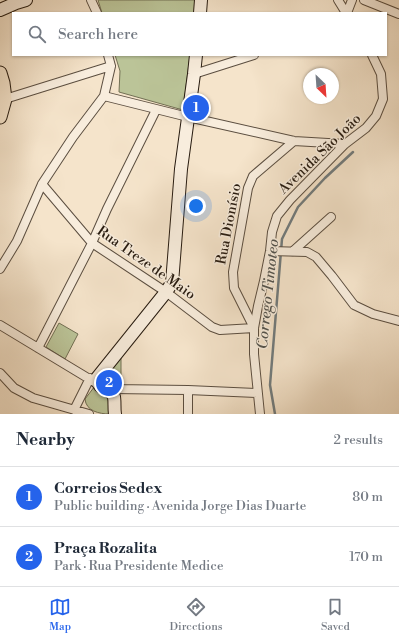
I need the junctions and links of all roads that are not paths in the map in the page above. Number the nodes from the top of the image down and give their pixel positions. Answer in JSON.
{"nodes":[{"id":1,"x":26,"y":0,"type":"edge"},
{"id":2,"x":91,"y":0,"type":"edge"},
{"id":3,"x":201,"y":0,"type":"edge"},
{"id":4,"x":338,"y":0,"type":"edge"},
{"id":5,"x":352,"y":0,"type":"edge"},
{"id":6,"x":364,"y":0,"type":"edge"},
{"id":7,"x":0,"y":10,"type":"edge"},
{"id":8,"x":97,"y":12,"type":"edge"},
{"id":9,"x":200,"y":12,"type":"edge"},
{"id":10,"x":345,"y":12,"type":"edge"},
{"id":11,"x":346,"y":12,"type":"edge"},
{"id":12,"x":399,"y":14,"type":"edge"},
{"id":13,"x":108,"y":56,"type":"edge"},
{"id":14,"x":196,"y":56,"type":"edge"},
{"id":15,"x":251,"y":56,"type":"edge"},
{"id":16,"x":372,"y":56,"type":"edge"},
{"id":17,"x":111,"y":66,"type":"junction"},
{"id":18,"x":194,"y":74,"type":"junction"},
{"id":19,"x":1,"y":80,"type":"edge"},
{"id":20,"x":104,"y":96,"type":"junction"},
{"id":21,"x":5,"y":99,"type":"junction"},
{"id":22,"x":156,"y":110,"type":"junction"},
{"id":23,"x":0,"y":117,"type":"edge"},
{"id":24,"x":188,"y":117,"type":"junction"},
{"id":25,"x":294,"y":141,"type":"junction"},
{"id":26,"x":345,"y":144,"type":"junction"},
{"id":27,"x":42,"y":184,"type":"junction"},
{"id":28,"x":331,"y":217,"type":"dead end"},
{"id":29,"x":92,"y":243,"type":"junction"},
{"id":30,"x":272,"y":252,"type":"junction"},
{"id":31,"x":289,"y":252,"type":"junction"},
{"id":32,"x":0,"y":269,"type":"edge"},
{"id":33,"x":166,"y":292,"type":"junction"},
{"id":34,"x":399,"y":321,"type":"edge"},
{"id":35,"x":0,"y":325,"type":"edge"},
{"id":36,"x":254,"y":328,"type":"junction"},
{"id":37,"x":38,"y":348,"type":"junction"},
{"id":38,"x":0,"y":373,"type":"edge"},
{"id":39,"x":94,"y":381,"type":"junction"},
{"id":40,"x":188,"y":390,"type":"junction"},
{"id":41,"x":257,"y":393,"type":"junction"},
{"id":42,"x":74,"y":410,"type":"junction"},
{"id":43,"x":89,"y":414,"type":"edge"},
{"id":44,"x":114,"y":414,"type":"edge"},
{"id":45,"x":188,"y":414,"type":"edge"},
{"id":46,"x":260,"y":414,"type":"edge"}],
"edges":[{"from":1,"to":7,"type":"main road"},
{"from":2,"to":8,"type":"street"},
{"from":3,"to":9,"type":"main road"},
{"from":4,"to":10,"type":"street"},
{"from":5,"to":11,"type":"street"},
{"from":6,"to":12,"type":"street"},
{"from":13,"to":17,"type":"street"},
{"from":14,"to":18,"type":"main road"},
{"from":15,"to":18,"type":"street"},
{"from":16,"to":26,"type":"street","name":"Avenida São João"},
{"from":17,"to":20,"type":"street"},
{"from":17,"to":21,"type":"street"},
{"from":18,"to":24,"type":"main road"},
{"from":19,"to":21,"type":"main road"},
{"from":20,"to":22,"type":"street"},
{"from":20,"to":27,"type":"street"},
{"from":21,"to":23,"type":"main road"},
{"from":22,"to":24,"type":"street"},
{"from":22,"to":29,"type":"street"},
{"from":24,"to":25,"type":"street"},
{"from":24,"to":33,"type":"main road"},
{"from":25,"to":26,"type":"street"},
{"from":25,"to":36,"type":"street","name":"Rua Dionísio"},
{"from":26,"to":30,"type":"street","name":"Avenida São João"},
{"from":27,"to":29,"type":"street","name":"Rua Treze de Maio"},
{"from":27,"to":32,"type":"street"},
{"from":28,"to":31,"type":"street"},
{"from":29,"to":33,"type":"street","name":"Rua Treze de Maio"},
{"from":29,"to":37,"type":"street"},
{"from":30,"to":31,"type":"street"},
{"from":30,"to":36,"type":"street","name":"Avenida São João"},
{"from":31,"to":34,"type":"street"},
{"from":33,"to":36,"type":"street","name":"Rua Treze de Maio"},
{"from":33,"to":39,"type":"main road"},
{"from":35,"to":37,"type":"street"},
{"from":36,"to":41,"type":"street","name":"Avenida São João"},
{"from":37,"to":39,"type":"street"},
{"from":38,"to":42,"type":"street"},
{"from":39,"to":40,"type":"street"},
{"from":39,"to":42,"type":"street"},
{"from":39,"to":44,"type":"main road"},
{"from":40,"to":41,"type":"street"},
{"from":40,"to":45,"type":"street"},
{"from":41,"to":46,"type":"street","name":"Avenida São João"},
{"from":42,"to":43,"type":"street"}]}
